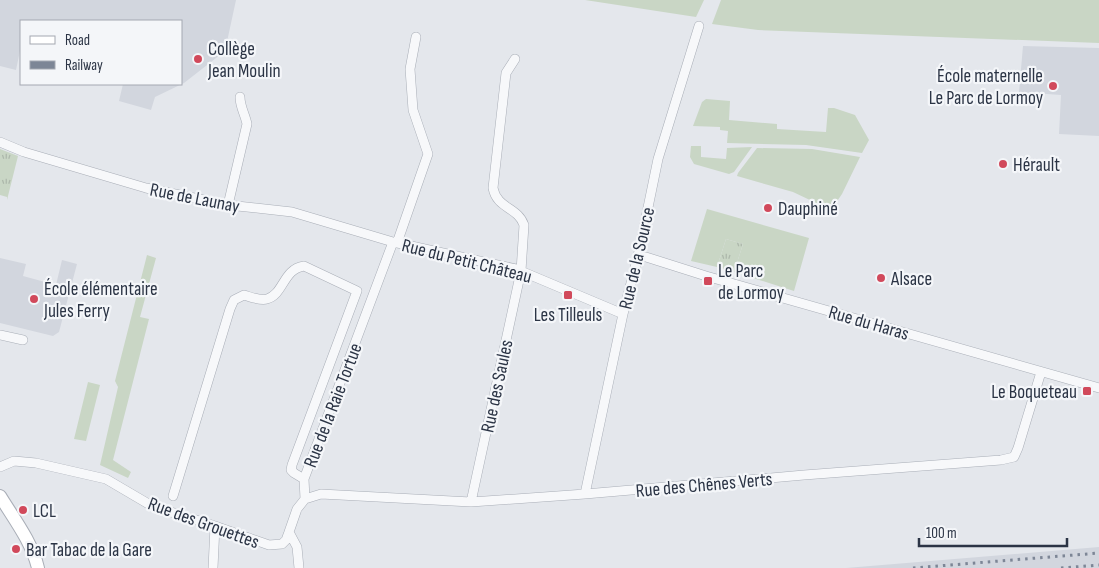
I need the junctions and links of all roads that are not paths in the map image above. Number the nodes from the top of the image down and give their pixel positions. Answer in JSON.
{"nodes":[{"id":1,"x":699,"y":26,"type":"dead end"},
{"id":2,"x":416,"y":37,"type":"dead end"},
{"id":3,"x":515,"y":59,"type":"dead end"},
{"id":4,"x":240,"y":97,"type":"dead end"},
{"id":5,"x":0,"y":142,"type":"edge"},
{"id":6,"x":228,"y":204,"type":"junction"},
{"id":7,"x":395,"y":242,"type":"junction"},
{"id":8,"x":638,"y":256,"type":"junction"},
{"id":9,"x":521,"y":271,"type":"junction"},
{"id":10,"x":623,"y":314,"type":"junction"},
{"id":11,"x":0,"y":335,"type":"edge"},
{"id":12,"x":23,"y":340,"type":"dead end"},
{"id":13,"x":1041,"y":372,"type":"junction"},
{"id":14,"x":1099,"y":388,"type":"edge"},
{"id":15,"x":0,"y":467,"type":"edge"},
{"id":16,"x":304,"y":479,"type":"junction"},
{"id":17,"x":585,"y":494,"type":"junction"},
{"id":18,"x":0,"y":496,"type":"edge"},
{"id":19,"x":173,"y":496,"type":"dead end"},
{"id":20,"x":305,"y":499,"type":"junction"},
{"id":21,"x":471,"y":502,"type":"junction"},
{"id":22,"x":215,"y":526,"type":"junction"},
{"id":23,"x":289,"y":532,"type":"junction"},
{"id":24,"x":38,"y":568,"type":"edge"},
{"id":25,"x":213,"y":568,"type":"edge"},
{"id":26,"x":299,"y":568,"type":"edge"}],
"edges":[{"from":1,"to":8,"type":"street","name":"Rue de la Source"},
{"from":2,"to":7,"type":"street","name":"Rue de la Raie Tortue"},
{"from":3,"to":9,"type":"street","name":"Rue des Saules"},
{"from":4,"to":6,"type":"street"},
{"from":5,"to":6,"type":"street","name":"Rue de Launay"},
{"from":6,"to":7,"type":"street","name":"Rue de Launay"},
{"from":7,"to":9,"type":"street","name":"Rue du Petit Château"},
{"from":7,"to":16,"type":"street","name":"Rue de la Raie Tortue"},
{"from":8,"to":10,"type":"street","name":"Rue de la Source"},
{"from":8,"to":13,"type":"street","name":"Rue du Haras"},
{"from":9,"to":10,"type":"street","name":"Rue du Petit Château"},
{"from":9,"to":21,"type":"street","name":"Rue des Saules"},
{"from":10,"to":17,"type":"street","name":"Rue de la Source"},
{"from":11,"to":12,"type":"street"},
{"from":13,"to":14,"type":"street","name":"Rue du Haras"},
{"from":13,"to":17,"type":"street","name":"Rue des Chênes Verts"},
{"from":15,"to":22,"type":"street","name":"Rue des Grouettes"},
{"from":16,"to":19,"type":"street"},
{"from":16,"to":20,"type":"street","name":"Rue de la Raie Tortue"},
{"from":17,"to":21,"type":"street","name":"Rue des Chênes Verts"},
{"from":18,"to":24,"type":"main road"},
{"from":20,"to":21,"type":"street","name":"Rue des Chênes Verts"},
{"from":20,"to":23,"type":"street"},
{"from":22,"to":23,"type":"street","name":"Rue des Grouettes"},
{"from":22,"to":25,"type":"street"},
{"from":23,"to":26,"type":"street"}]}
